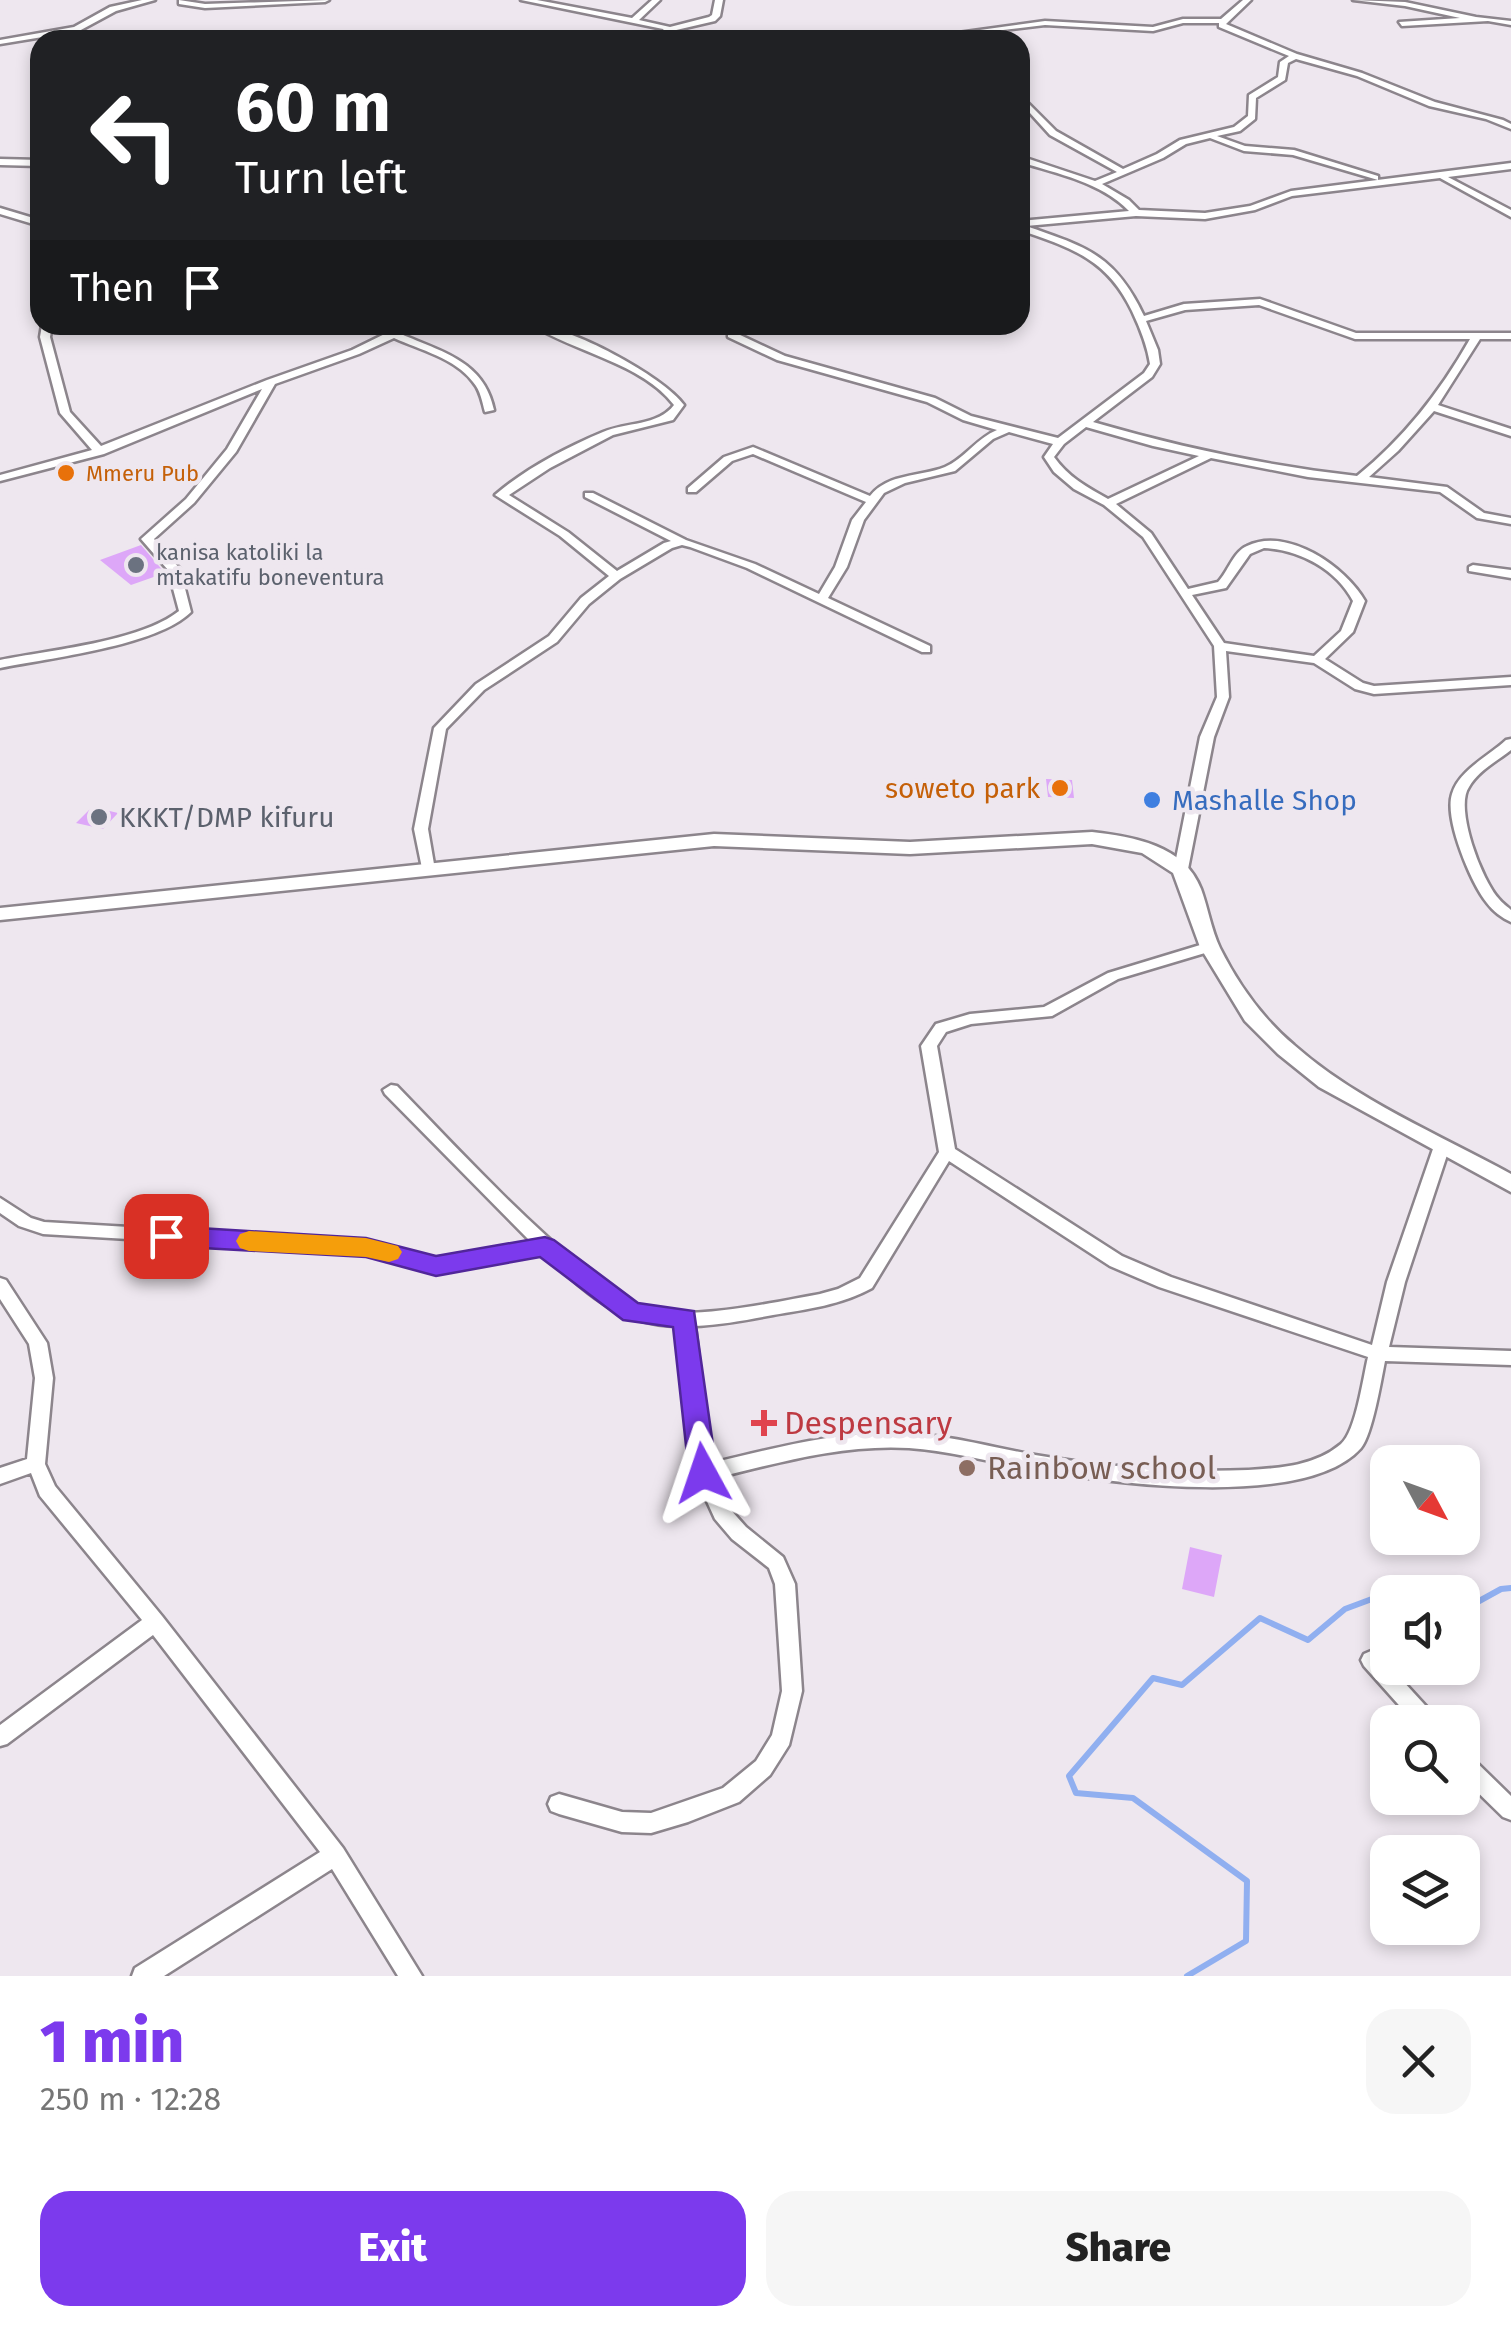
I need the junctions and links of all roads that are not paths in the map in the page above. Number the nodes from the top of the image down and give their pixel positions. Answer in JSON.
{"nodes":[{"id":1,"x":151,"y":0,"type":"edge"},
{"id":2,"x":170,"y":0,"type":"edge"},
{"id":3,"x":325,"y":0,"type":"edge"},
{"id":4,"x":525,"y":0,"type":"edge"},
{"id":5,"x":656,"y":0,"type":"edge"},
{"id":6,"x":720,"y":0,"type":"edge"},
{"id":7,"x":1247,"y":0,"type":"edge"},
{"id":8,"x":1357,"y":0,"type":"edge"},
{"id":9,"x":186,"y":1,"type":"edge"},
{"id":10,"x":313,"y":1,"type":"edge"},
{"id":11,"x":1477,"y":20,"type":"junction"},
{"id":12,"x":1511,"y":20,"type":"edge"},
{"id":13,"x":633,"y":21,"type":"junction"},
{"id":14,"x":1222,"y":21,"type":"junction"},
{"id":15,"x":1402,"y":24,"type":"dead end"},
{"id":16,"x":76,"y":30,"type":"edge"},
{"id":17,"x":671,"y":30,"type":"joint"},
{"id":18,"x":984,"y":30,"type":"edge"},
{"id":19,"x":30,"y":37,"type":"edge"},
{"id":20,"x":5,"y":41,"type":"edge"},
{"id":21,"x":30,"y":42,"type":"edge"},
{"id":22,"x":1295,"y":56,"type":"junction"},
{"id":23,"x":1030,"y":108,"type":"edge"},
{"id":24,"x":1508,"y":122,"type":"edge"},
{"id":25,"x":1211,"y":137,"type":"junction"},
{"id":26,"x":0,"y":162,"type":"edge"},
{"id":27,"x":1030,"y":162,"type":"edge"},
{"id":28,"x":30,"y":164,"type":"edge"},
{"id":29,"x":1511,"y":166,"type":"edge"},
{"id":30,"x":1120,"y":170,"type":"junction"},
{"id":31,"x":1444,"y":178,"type":"junction"},
{"id":32,"x":1384,"y":180,"type":"junction"},
{"id":33,"x":1092,"y":184,"type":"junction"},
{"id":34,"x":0,"y":210,"type":"edge"},
{"id":35,"x":1136,"y":213,"type":"junction"},
{"id":36,"x":1511,"y":214,"type":"edge"},
{"id":37,"x":30,"y":220,"type":"edge"},
{"id":38,"x":1030,"y":225,"type":"edge"},
{"id":39,"x":1030,"y":230,"type":"edge"},
{"id":40,"x":1141,"y":320,"type":"junction"},
{"id":41,"x":45,"y":335,"type":"edge"},
{"id":42,"x":561,"y":335,"type":"edge"},
{"id":43,"x":732,"y":335,"type":"edge"},
{"id":44,"x":1477,"y":335,"type":"junction"},
{"id":45,"x":394,"y":336,"type":"joint"},
{"id":46,"x":1511,"y":336,"type":"edge"},
{"id":47,"x":271,"y":382,"type":"junction"},
{"id":48,"x":1434,"y":406,"type":"junction"},
{"id":49,"x":489,"y":410,"type":"dead end"},
{"id":50,"x":1084,"y":423,"type":"junction"},
{"id":51,"x":1008,"y":429,"type":"junction"},
{"id":52,"x":1511,"y":434,"type":"edge"},
{"id":53,"x":1060,"y":442,"type":"junction"},
{"id":54,"x":100,"y":452,"type":"junction"},
{"id":55,"x":1211,"y":454,"type":"junction"},
{"id":56,"x":0,"y":478,"type":"edge"},
{"id":57,"x":1358,"y":481,"type":"junction"},
{"id":58,"x":692,"y":490,"type":"dead end"},
{"id":59,"x":589,"y":495,"type":"dead end"},
{"id":60,"x":870,"y":500,"type":"junction"},
{"id":61,"x":1108,"y":503,"type":"junction"},
{"id":62,"x":1511,"y":521,"type":"edge"},
{"id":63,"x":682,"y":542,"type":"junction"},
{"id":64,"x":1473,"y":569,"type":"dead end"},
{"id":65,"x":1511,"y":574,"type":"edge"},
{"id":66,"x":616,"y":576,"type":"junction"},
{"id":67,"x":1184,"y":594,"type":"junction"},
{"id":68,"x":822,"y":599,"type":"junction"},
{"id":69,"x":1220,"y":646,"type":"junction"},
{"id":70,"x":926,"y":649,"type":"dead end"},
{"id":71,"x":1317,"y":660,"type":"junction"},
{"id":72,"x":0,"y":664,"type":"edge"},
{"id":73,"x":1511,"y":682,"type":"edge"},
{"id":74,"x":1511,"y":743,"type":"edge"},
{"id":75,"x":1181,"y":869,"type":"junction"},
{"id":76,"x":428,"y":870,"type":"junction"},
{"id":77,"x":0,"y":914,"type":"edge"},
{"id":78,"x":1511,"y":917,"type":"edge"},
{"id":79,"x":1210,"y":947,"type":"junction"},
{"id":80,"x":391,"y":1090,"type":"dead end"},
{"id":81,"x":1442,"y":1146,"type":"junction"},
{"id":82,"x":947,"y":1152,"type":"junction"},
{"id":83,"x":1511,"y":1184,"type":"edge"},
{"id":84,"x":0,"y":1204,"type":"edge"},
{"id":85,"x":545,"y":1246,"type":"junction"},
{"id":86,"x":0,"y":1285,"type":"edge"},
{"id":87,"x":685,"y":1318,"type":"junction"},
{"id":88,"x":1379,"y":1354,"type":"junction"},
{"id":89,"x":1511,"y":1358,"type":"edge"},
{"id":90,"x":36,"y":1464,"type":"junction"},
{"id":91,"x":703,"y":1473,"type":"junction"},
{"id":92,"x":0,"y":1476,"type":"edge"},
{"id":93,"x":155,"y":1622,"type":"junction"},
{"id":94,"x":1394,"y":1685,"type":"edge"},
{"id":95,"x":1412,"y":1705,"type":"edge"},
{"id":96,"x":0,"y":1738,"type":"edge"},
{"id":97,"x":1480,"y":1780,"type":"edge"},
{"id":98,"x":559,"y":1804,"type":"dead end"},
{"id":99,"x":1511,"y":1810,"type":"edge"},
{"id":100,"x":335,"y":1855,"type":"junction"},
{"id":101,"x":143,"y":1976,"type":"edge"},
{"id":102,"x":411,"y":1976,"type":"edge"}],
"edges":[{"from":1,"to":16,"type":"street"},
{"from":2,"to":9,"type":"street"},
{"from":3,"to":10,"type":"street"},
{"from":4,"to":13,"type":"street"},
{"from":5,"to":13,"type":"street"},
{"from":6,"to":17,"type":"street"},
{"from":7,"to":14,"type":"street"},
{"from":8,"to":11,"type":"street"},
{"from":9,"to":10,"type":"street"},
{"from":11,"to":12,"type":"street"},
{"from":11,"to":15,"type":"street"},
{"from":13,"to":17,"type":"street"},
{"from":14,"to":18,"type":"street"},
{"from":14,"to":22,"type":"street"},
{"from":19,"to":20,"type":"street"},
{"from":20,"to":21,"type":"street"},
{"from":22,"to":24,"type":"street"},
{"from":22,"to":25,"type":"street"},
{"from":23,"to":30,"type":"street"},
{"from":25,"to":30,"type":"street"},
{"from":25,"to":32,"type":"street"},
{"from":26,"to":28,"type":"street"},
{"from":27,"to":33,"type":"street"},
{"from":29,"to":31,"type":"street"},
{"from":30,"to":33,"type":"street"},
{"from":31,"to":32,"type":"street"},
{"from":31,"to":36,"type":"street"},
{"from":32,"to":35,"type":"street"},
{"from":33,"to":35,"type":"street"},
{"from":34,"to":37,"type":"street"},
{"from":35,"to":38,"type":"street"},
{"from":39,"to":40,"type":"street"},
{"from":40,"to":44,"type":"street"},
{"from":40,"to":50,"type":"street"},
{"from":41,"to":54,"type":"street"},
{"from":42,"to":66,"type":"street"},
{"from":43,"to":51,"type":"street"},
{"from":44,"to":46,"type":"street"},
{"from":44,"to":48,"type":"street"},
{"from":45,"to":47,"type":"street"},
{"from":45,"to":49,"type":"street"},
{"from":47,"to":54,"type":"street"},
{"from":47,"to":72,"type":"street"},
{"from":48,"to":52,"type":"street"},
{"from":48,"to":57,"type":"street"},
{"from":50,"to":53,"type":"street"},
{"from":50,"to":55,"type":"street"},
{"from":51,"to":53,"type":"street"},
{"from":51,"to":60,"type":"street"},
{"from":53,"to":61,"type":"street"},
{"from":54,"to":56,"type":"street"},
{"from":55,"to":57,"type":"street"},
{"from":55,"to":61,"type":"street"},
{"from":57,"to":62,"type":"street"},
{"from":58,"to":60,"type":"street"},
{"from":59,"to":63,"type":"street"},
{"from":60,"to":68,"type":"street"},
{"from":61,"to":67,"type":"street"},
{"from":63,"to":66,"type":"street"},
{"from":63,"to":68,"type":"street"},
{"from":64,"to":65,"type":"street"},
{"from":66,"to":76,"type":"street"},
{"from":67,"to":69,"type":"street"},
{"from":67,"to":71,"type":"street"},
{"from":68,"to":70,"type":"street"},
{"from":69,"to":71,"type":"street"},
{"from":69,"to":75,"type":"street"},
{"from":71,"to":73,"type":"street"},
{"from":74,"to":78,"type":"street"},
{"from":75,"to":76,"type":"street"},
{"from":75,"to":79,"type":"street"},
{"from":76,"to":77,"type":"street"},
{"from":79,"to":81,"type":"street"},
{"from":79,"to":82,"type":"street"},
{"from":80,"to":85,"type":"street"},
{"from":81,"to":83,"type":"street"},
{"from":81,"to":88,"type":"street"},
{"from":82,"to":87,"type":"street"},
{"from":82,"to":88,"type":"street"},
{"from":84,"to":85,"type":"street"},
{"from":85,"to":87,"type":"street"},
{"from":86,"to":90,"type":"street"},
{"from":87,"to":91,"type":"street"},
{"from":88,"to":89,"type":"street"},
{"from":88,"to":91,"type":"street"},
{"from":90,"to":92,"type":"street"},
{"from":90,"to":93,"type":"street"},
{"from":91,"to":98,"type":"street"},
{"from":93,"to":96,"type":"street"},
{"from":93,"to":100,"type":"street"},
{"from":94,"to":95,"type":"street"},
{"from":97,"to":99,"type":"street"},
{"from":100,"to":101,"type":"street"},
{"from":100,"to":102,"type":"street"}]}
